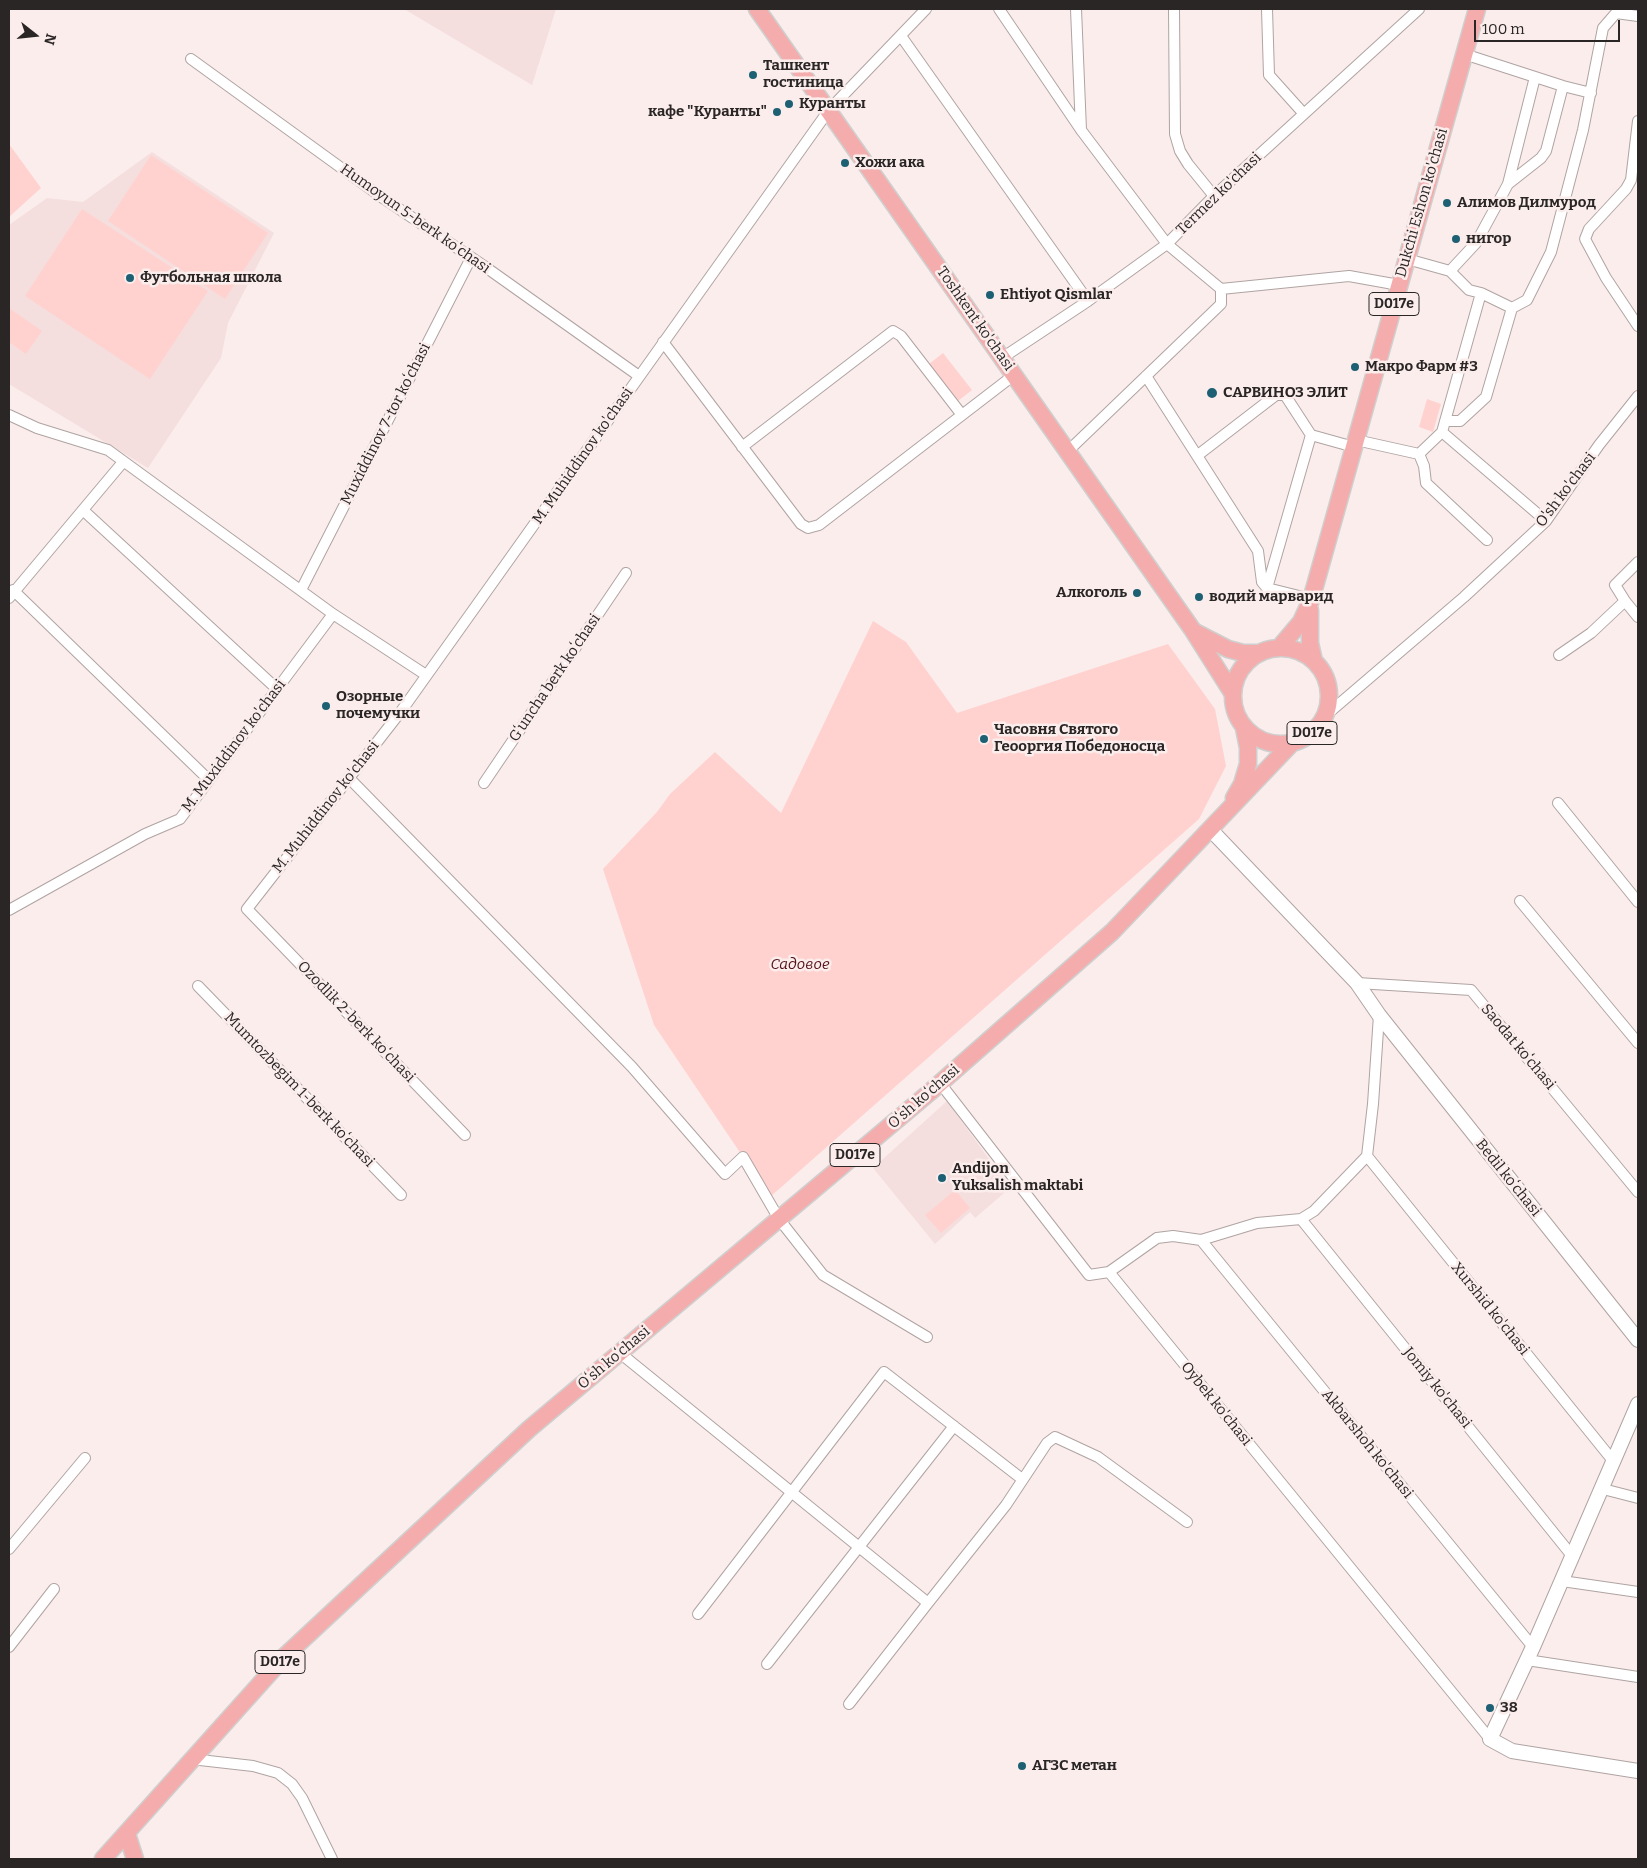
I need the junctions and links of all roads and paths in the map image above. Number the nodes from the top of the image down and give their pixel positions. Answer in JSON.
{"nodes":[{"id":1,"x":757,"y":9,"type":"edge"},
{"id":2,"x":926,"y":9,"type":"edge"},
{"id":3,"x":999,"y":9,"type":"edge"},
{"id":4,"x":1076,"y":9,"type":"edge"},
{"id":5,"x":1174,"y":9,"type":"edge"},
{"id":6,"x":1267,"y":9,"type":"edge"},
{"id":7,"x":1419,"y":9,"type":"edge"},
{"id":8,"x":1477,"y":9,"type":"edge"},
{"id":9,"x":1638,"y":16,"type":"edge"},
{"id":10,"x":901,"y":36,"type":"junction"},
{"id":11,"x":1464,"y":54,"type":"junction"},
{"id":12,"x":191,"y":60,"type":"dead end"},
{"id":13,"x":1535,"y":77,"type":"junction"},
{"id":14,"x":1563,"y":86,"type":"junction"},
{"id":15,"x":1591,"y":93,"type":"junction"},
{"id":16,"x":829,"y":110,"type":"junction"},
{"id":17,"x":1304,"y":114,"type":"junction"},
{"id":18,"x":1638,"y":121,"type":"edge"},
{"id":19,"x":1080,"y":130,"type":"junction"},
{"id":20,"x":1508,"y":184,"type":"junction"},
{"id":21,"x":1214,"y":196,"type":"junction"},
{"id":22,"x":1167,"y":244,"type":"junction"},
{"id":23,"x":471,"y":258,"type":"junction"},
{"id":24,"x":1407,"y":259,"type":"junction"},
{"id":25,"x":1450,"y":271,"type":"junction"},
{"id":26,"x":1399,"y":285,"type":"junction"},
{"id":27,"x":1221,"y":289,"type":"junction"},
{"id":28,"x":1482,"y":294,"type":"junction"},
{"id":29,"x":1088,"y":302,"type":"junction"},
{"id":30,"x":1512,"y":308,"type":"junction"},
{"id":31,"x":1638,"y":326,"type":"edge"},
{"id":32,"x":663,"y":342,"type":"junction"},
{"id":33,"x":1002,"y":358,"type":"junction"},
{"id":34,"x":1014,"y":375,"type":"junction"},
{"id":35,"x":639,"y":376,"type":"junction"},
{"id":36,"x":1146,"y":376,"type":"junction"},
{"id":37,"x":1638,"y":396,"type":"edge"},
{"id":38,"x":9,"y":415,"type":"edge"},
{"id":39,"x":962,"y":415,"type":"junction"},
{"id":40,"x":1445,"y":421,"type":"junction"},
{"id":41,"x":1442,"y":432,"type":"junction"},
{"id":42,"x":1311,"y":435,"type":"junction"},
{"id":43,"x":1355,"y":443,"type":"junction"},
{"id":44,"x":742,"y":447,"type":"junction"},
{"id":45,"x":1067,"y":452,"type":"junction"},
{"id":46,"x":1418,"y":454,"type":"junction"},
{"id":47,"x":1198,"y":455,"type":"junction"},
{"id":48,"x":123,"y":462,"type":"junction"},
{"id":49,"x":84,"y":511,"type":"junction"},
{"id":50,"x":1546,"y":521,"type":"junction"},
{"id":51,"x":1487,"y":540,"type":"dead end"},
{"id":52,"x":1638,"y":562,"type":"edge"},
{"id":53,"x":626,"y":573,"type":"dead end"},
{"id":54,"x":1267,"y":588,"type":"junction"},
{"id":55,"x":301,"y":590,"type":"junction"},
{"id":56,"x":11,"y":594,"type":"edge"},
{"id":57,"x":1311,"y":600,"type":"junction"},
{"id":58,"x":1625,"y":601,"type":"junction"},
{"id":59,"x":334,"y":614,"type":"junction"},
{"id":60,"x":1638,"y":618,"type":"edge"},
{"id":61,"x":1192,"y":629,"type":"junction"},
{"id":62,"x":1279,"y":648,"type":"junction"},
{"id":63,"x":1260,"y":653,"type":"junction"},
{"id":64,"x":1559,"y":655,"type":"dead end"},
{"id":65,"x":1314,"y":661,"type":"junction"},
{"id":66,"x":426,"y":675,"type":"junction"},
{"id":67,"x":277,"y":689,"type":"junction"},
{"id":68,"x":1233,"y":694,"type":"junction"},
{"id":69,"x":1325,"y":716,"type":"junction"},
{"id":70,"x":1244,"y":728,"type":"junction"},
{"id":71,"x":1292,"y":743,"type":"junction"},
{"id":72,"x":350,"y":779,"type":"junction"},
{"id":73,"x":209,"y":780,"type":"junction"},
{"id":74,"x":484,"y":783,"type":"dead end"},
{"id":75,"x":1558,"y":803,"type":"dead end"},
{"id":76,"x":1224,"y":815,"type":"junction"},
{"id":77,"x":1210,"y":829,"type":"junction"},
{"id":78,"x":1520,"y":901,"type":"dead end"},
{"id":79,"x":1638,"y":902,"type":"edge"},
{"id":80,"x":247,"y":909,"type":"joint"},
{"id":81,"x":9,"y":910,"type":"edge"},
{"id":82,"x":1358,"y":983,"type":"junction"},
{"id":83,"x":198,"y":986,"type":"dead end"},
{"id":84,"x":1379,"y":1015,"type":"junction"},
{"id":85,"x":1638,"y":1043,"type":"edge"},
{"id":86,"x":940,"y":1083,"type":"junction"},
{"id":87,"x":465,"y":1135,"type":"dead end"},
{"id":88,"x":1367,"y":1156,"type":"junction"},
{"id":89,"x":1638,"y":1192,"type":"edge"},
{"id":90,"x":401,"y":1195,"type":"dead end"},
{"id":91,"x":779,"y":1219,"type":"junction"},
{"id":92,"x":1301,"y":1219,"type":"junction"},
{"id":93,"x":1201,"y":1240,"type":"junction"},
{"id":94,"x":1109,"y":1272,"type":"junction"},
{"id":95,"x":926,"y":1337,"type":"dead end"},
{"id":96,"x":1638,"y":1340,"type":"edge"},
{"id":97,"x":620,"y":1353,"type":"junction"},
{"id":98,"x":1638,"y":1404,"type":"edge"},
{"id":99,"x":954,"y":1426,"type":"junction"},
{"id":100,"x":85,"y":1458,"type":"dead end"},
{"id":101,"x":1614,"y":1462,"type":"junction"},
{"id":102,"x":1022,"y":1479,"type":"junction"},
{"id":103,"x":1603,"y":1489,"type":"junction"},
{"id":104,"x":791,"y":1492,"type":"junction"},
{"id":105,"x":1638,"y":1498,"type":"edge"},
{"id":106,"x":1187,"y":1522,"type":"dead end"},
{"id":107,"x":860,"y":1548,"type":"junction"},
{"id":108,"x":9,"y":1549,"type":"edge"},
{"id":109,"x":1572,"y":1557,"type":"junction"},
{"id":110,"x":1562,"y":1581,"type":"junction"},
{"id":111,"x":54,"y":1589,"type":"dead end"},
{"id":112,"x":1638,"y":1592,"type":"edge"},
{"id":113,"x":928,"y":1602,"type":"junction"},
{"id":114,"x":698,"y":1614,"type":"dead end"},
{"id":115,"x":9,"y":1647,"type":"edge"},
{"id":116,"x":1530,"y":1654,"type":"junction"},
{"id":117,"x":767,"y":1664,"type":"dead end"},
{"id":118,"x":1638,"y":1677,"type":"edge"},
{"id":119,"x":849,"y":1704,"type":"dead end"},
{"id":120,"x":1490,"y":1739,"type":"junction"},
{"id":121,"x":191,"y":1759,"type":"junction"},
{"id":122,"x":1638,"y":1771,"type":"edge"},
{"id":123,"x":127,"y":1834,"type":"junction"},
{"id":124,"x":103,"y":1859,"type":"edge"},
{"id":125,"x":135,"y":1859,"type":"edge"},
{"id":126,"x":332,"y":1859,"type":"edge"}],
"edges":[{"from":1,"to":16,"type":"main road","name":"Toshkent ko'chasi"},
{"from":2,"to":10,"type":"street","name":"M. Muhiddinov ko'chasi"},
{"from":3,"to":19,"type":"street"},
{"from":4,"to":19,"type":"street"},
{"from":5,"to":21,"type":"street"},
{"from":6,"to":17,"type":"street"},
{"from":7,"to":17,"type":"street","name":"Termez ko'chasi"},
{"from":8,"to":11,"type":"main road","name":"Dukchi Eshon ko'chasi","number":"D017e"},
{"from":9,"to":15,"type":"street"},
{"from":10,"to":16,"type":"street","name":"M. Muhiddinov ko'chasi"},
{"from":10,"to":29,"type":"street"},
{"from":11,"to":13,"type":"street"},
{"from":11,"to":24,"type":"main road","name":"Dukchi Eshon ko'chasi","number":"D017e"},
{"from":12,"to":23,"type":"street","name":"Humoyun 5-berk koʻchasi"},
{"from":13,"to":14,"type":"street"},
{"from":13,"to":20,"type":"street"},
{"from":14,"to":15,"type":"street"},
{"from":14,"to":20,"type":"street"},
{"from":15,"to":30,"type":"street"},
{"from":16,"to":32,"type":"street","name":"M. Muhiddinov ko'chasi"},
{"from":16,"to":33,"type":"main road","name":"Toshkent ko'chasi"},
{"from":17,"to":21,"type":"street","name":"Termez ko'chasi"},
{"from":18,"to":31,"type":"street"},
{"from":19,"to":22,"type":"street"},
{"from":20,"to":25,"type":"street"},
{"from":21,"to":22,"type":"street","name":"Termez ko'chasi"},
{"from":22,"to":27,"type":"street"},
{"from":22,"to":29,"type":"street","name":"Termez ko'chasi"},
{"from":23,"to":35,"type":"street","name":"Humoyun 5-berk koʻchasi"},
{"from":23,"to":55,"type":"street","name":"Muxiddinov 7-tor koʻchasi"},
{"from":24,"to":25,"type":"street"},
{"from":24,"to":26,"type":"main road","name":"Dukchi Eshon ko'chasi","number":"D017e"},
{"from":25,"to":28,"type":"street"},
{"from":26,"to":27,"type":"street"},
{"from":26,"to":43,"type":"main road","name":"Dukchi Eshon ko'chasi","number":"D017e"},
{"from":27,"to":36,"type":"street"},
{"from":28,"to":30,"type":"street"},
{"from":28,"to":40,"type":"street"},
{"from":29,"to":33,"type":"street","name":"Termez ko'chasi"},
{"from":30,"to":40,"type":"street"},
{"from":32,"to":35,"type":"street","name":"M. Muhiddinov ko'chasi"},
{"from":32,"to":44,"type":"street"},
{"from":33,"to":34,"type":"main road","name":"Toshkent ko'chasi"},
{"from":34,"to":39,"type":"street"},
{"from":34,"to":45,"type":"main road","name":"Toshkent ko'chasi"},
{"from":35,"to":66,"type":"street","name":"M. Muhiddinov ko'chasi"},
{"from":36,"to":45,"type":"street"},
{"from":36,"to":47,"type":"street"},
{"from":37,"to":50,"type":"street","name":"O'sh ko'chasi"},
{"from":38,"to":48,"type":"street"},
{"from":39,"to":44,"type":"street"},
{"from":39,"to":44,"type":"street"},
{"from":40,"to":41,"type":"street"},
{"from":41,"to":46,"type":"street"},
{"from":41,"to":50,"type":"street"},
{"from":42,"to":43,"type":"street"},
{"from":42,"to":47,"type":"street"},
{"from":42,"to":54,"type":"street"},
{"from":43,"to":46,"type":"street"},
{"from":43,"to":57,"type":"main road","name":"Dukchi Eshon ko'chasi","number":"D017e"},
{"from":45,"to":61,"type":"main road","name":"Toshkent ko'chasi"},
{"from":46,"to":51,"type":"street"},
{"from":47,"to":54,"type":"street"},
{"from":48,"to":49,"type":"street"},
{"from":48,"to":55,"type":"street"},
{"from":49,"to":56,"type":"street"},
{"from":49,"to":67,"type":"street"},
{"from":50,"to":69,"type":"street","name":"O'sh ko'chasi"},
{"from":52,"to":58,"type":"street"},
{"from":53,"to":74,"type":"street","name":"Gʻuncha berk koʻchasi"},
{"from":54,"to":57,"type":"street"},
{"from":55,"to":59,"type":"street"},
{"from":56,"to":73,"type":"street"},
{"from":57,"to":62,"type":"main road","number":"D017e"},
{"from":57,"to":65,"type":"main road","number":"D017e"},
{"from":58,"to":60,"type":"street"},
{"from":58,"to":64,"type":"street"},
{"from":59,"to":66,"type":"street"},
{"from":59,"to":67,"type":"street","name":"M. Muxiddinov ko'chasi"},
{"from":61,"to":63,"type":"main road"},
{"from":61,"to":68,"type":"main road","name":"Toshkent ko'chasi"},
{"from":62,"to":63,"type":"main road"},
{"from":62,"to":65,"type":"main road"},
{"from":63,"to":68,"type":"main road"},
{"from":65,"to":69,"type":"main road","number":"D017e"},
{"from":66,"to":72,"type":"street","name":"M. Muhiddinov ko'chasi"},
{"from":67,"to":73,"type":"street","name":"M. Muxiddinov ko'chasi"},
{"from":68,"to":70,"type":"main road","number":"D017e"},
{"from":69,"to":71,"type":"main road","number":"D017e"},
{"from":70,"to":71,"type":"main road","number":"D017e"},
{"from":70,"to":76,"type":"main road","number":"D017e"},
{"from":71,"to":76,"type":"main road","number":"D017e"},
{"from":72,"to":80,"type":"street","name":"M. Muhiddinov ko'chasi"},
{"from":72,"to":91,"type":"street"},
{"from":73,"to":81,"type":"street","name":"M. Muxiddinov ko'chasi"},
{"from":75,"to":79,"type":"street"},
{"from":76,"to":77,"type":"main road","name":"Oʻsh koʻchasi","number":"D017e"},
{"from":77,"to":82,"type":"street","name":"Bedil koʻchasi"},
{"from":77,"to":86,"type":"main road","name":"Oʻsh koʻchasi","number":"D017e"},
{"from":78,"to":85,"type":"street"},
{"from":80,"to":87,"type":"street","name":"Ozodlik 2-berk koʻchasi"},
{"from":82,"to":84,"type":"street","name":"Bedil koʻchasi"},
{"from":82,"to":89,"type":"street","name":"Saodat koʻchasi"},
{"from":83,"to":90,"type":"street","name":"Mumtozbegim 1-berk koʻchasi"},
{"from":84,"to":88,"type":"street"},
{"from":84,"to":96,"type":"street","name":"Bedil koʻchasi"},
{"from":86,"to":91,"type":"main road","name":"Oʻsh koʻchasi","number":"D017e"},
{"from":86,"to":94,"type":"street"},
{"from":88,"to":92,"type":"street"},
{"from":88,"to":101,"type":"street","name":"Xurshid ko'chasi"},
{"from":91,"to":95,"type":"street"},
{"from":91,"to":97,"type":"main road","name":"Oʻsh koʻchasi","number":"D017e"},
{"from":92,"to":93,"type":"street"},
{"from":92,"to":109,"type":"street","name":"Jomiy ko'chasi"},
{"from":93,"to":94,"type":"street"},
{"from":93,"to":116,"type":"street","name":"Akbarshoh ko'chasi"},
{"from":94,"to":120,"type":"street","name":"Oybek ko'chasi"},
{"from":97,"to":104,"type":"street"},
{"from":97,"to":121,"type":"main road","name":"Oʻsh koʻchasi","number":"D017e"},
{"from":98,"to":101,"type":"street"},
{"from":99,"to":102,"type":"street"},
{"from":99,"to":104,"type":"street"},
{"from":99,"to":107,"type":"street"},
{"from":100,"to":108,"type":"street"},
{"from":101,"to":103,"type":"street"},
{"from":102,"to":106,"type":"street"},
{"from":102,"to":113,"type":"street"},
{"from":103,"to":105,"type":"street"},
{"from":103,"to":109,"type":"street"},
{"from":104,"to":107,"type":"street"},
{"from":104,"to":114,"type":"street"},
{"from":107,"to":113,"type":"street"},
{"from":107,"to":117,"type":"street"},
{"from":109,"to":110,"type":"street"},
{"from":110,"to":112,"type":"street"},
{"from":110,"to":116,"type":"street"},
{"from":111,"to":115,"type":"street"},
{"from":113,"to":119,"type":"street"},
{"from":116,"to":118,"type":"street"},
{"from":116,"to":120,"type":"street"},
{"from":120,"to":122,"type":"street"},
{"from":121,"to":123,"type":"main road","number":"D017e"},
{"from":121,"to":126,"type":"street"},
{"from":123,"to":124,"type":"main road","number":"D017e"},
{"from":123,"to":125,"type":"main road"}]}
